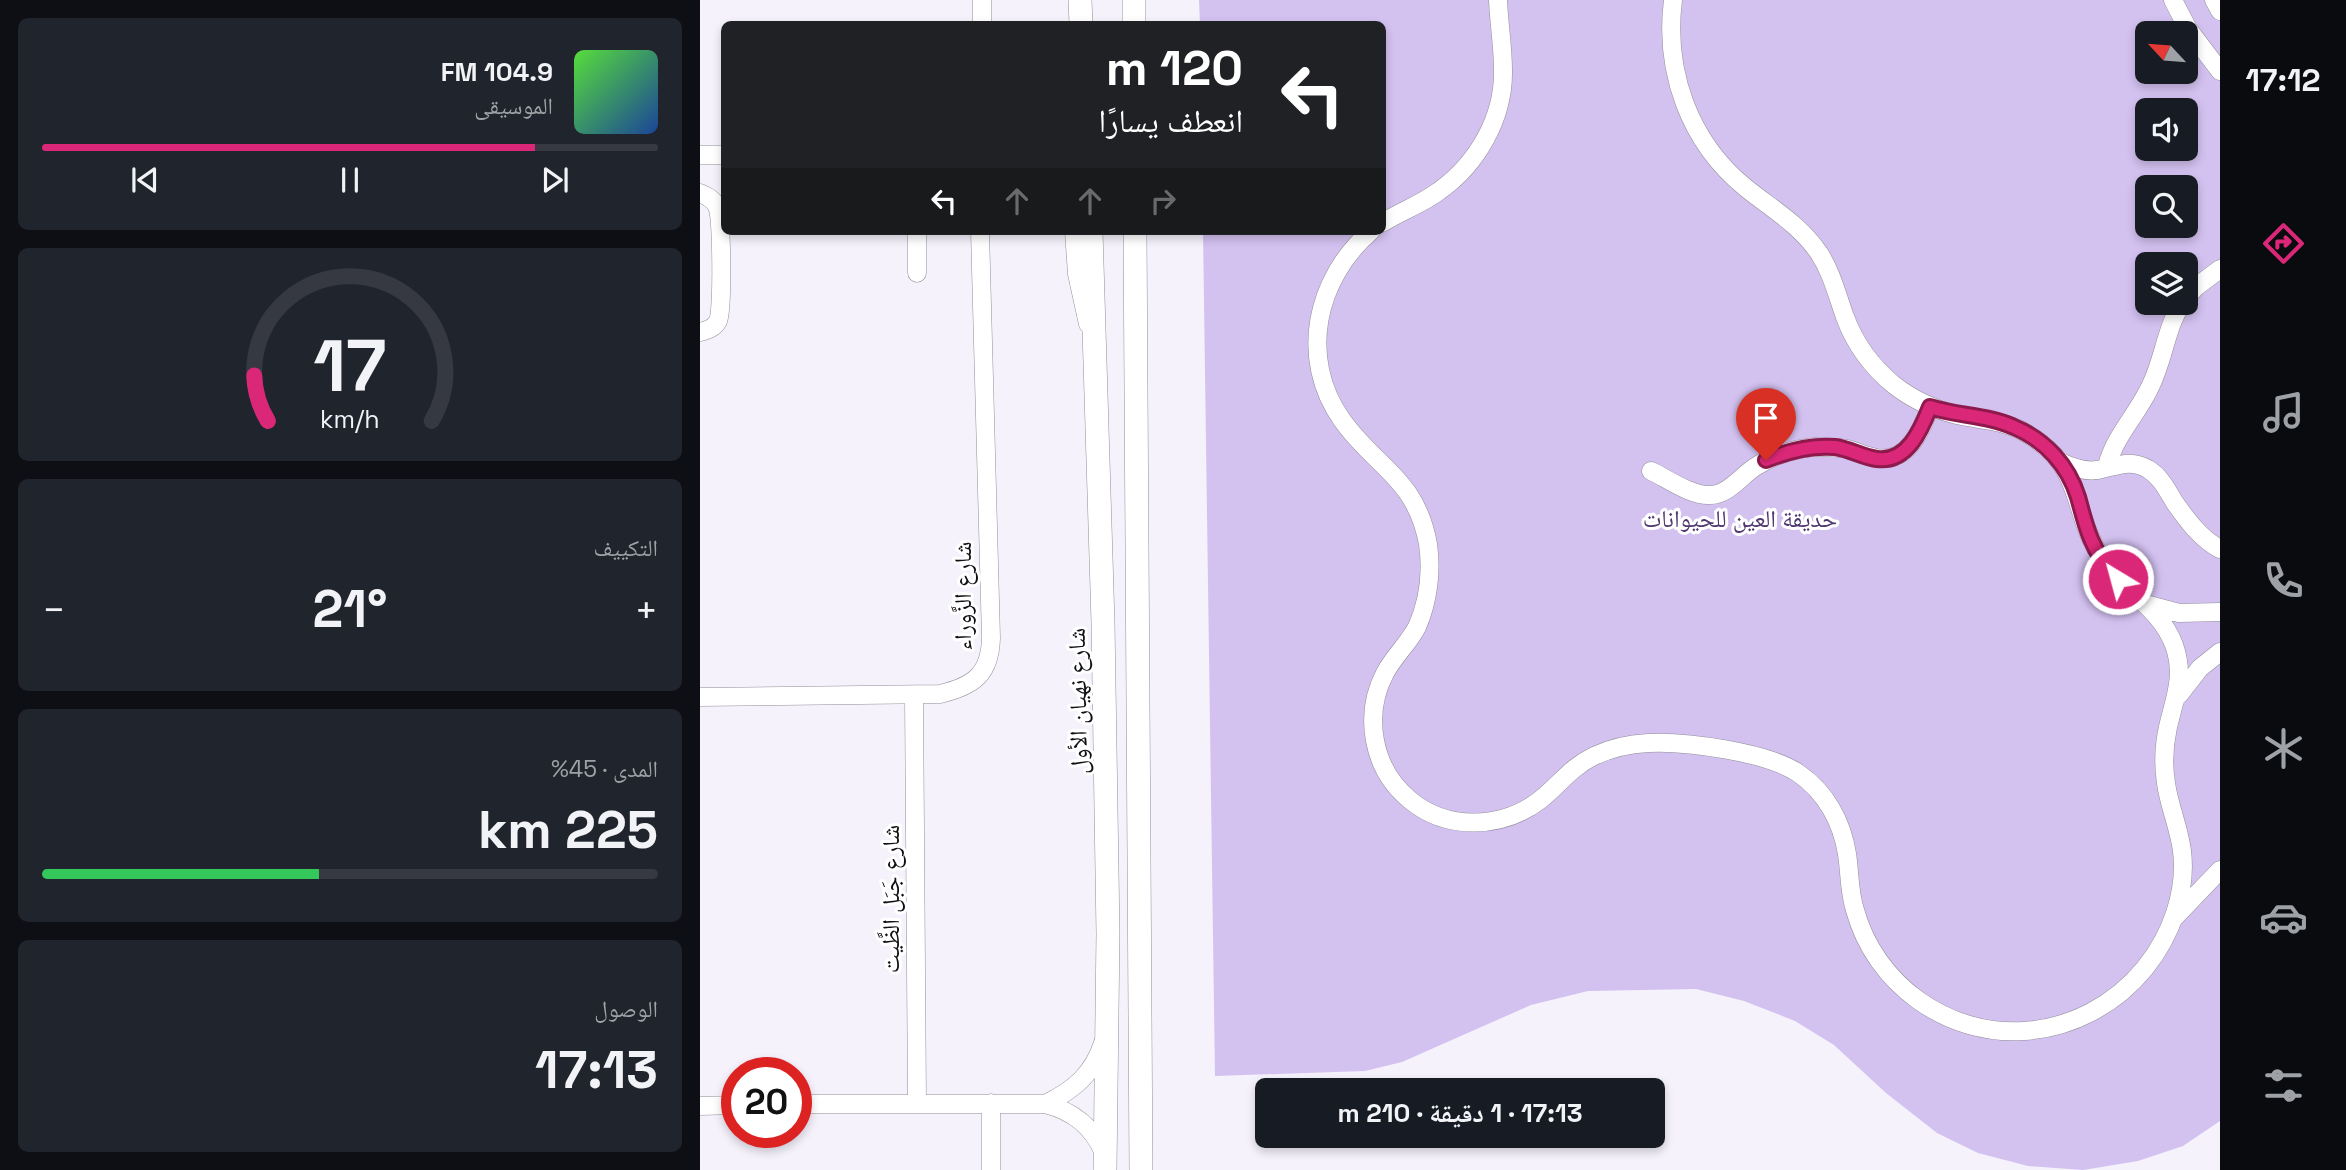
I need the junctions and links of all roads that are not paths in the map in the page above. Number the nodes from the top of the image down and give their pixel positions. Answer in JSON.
{"nodes":[{"id":1,"x":982,"y":0,"type":"edge"},
{"id":2,"x":1134,"y":0,"type":"edge"},
{"id":3,"x":1498,"y":0,"type":"edge"},
{"id":4,"x":1673,"y":0,"type":"edge"},
{"id":5,"x":2173,"y":0,"type":"edge"},
{"id":6,"x":2214,"y":0,"type":"edge"},
{"id":7,"x":2220,"y":11,"type":"edge"},
{"id":8,"x":982,"y":21,"type":"edge"},
{"id":9,"x":1134,"y":21,"type":"edge"},
{"id":10,"x":2220,"y":71,"type":"edge"},
{"id":11,"x":700,"y":155,"type":"edge"},
{"id":12,"x":721,"y":155,"type":"edge"},
{"id":13,"x":700,"y":194,"type":"edge"},
{"id":14,"x":1386,"y":221,"type":"edge"},
{"id":15,"x":917,"y":235,"type":"edge"},
{"id":16,"x":980,"y":235,"type":"edge"},
{"id":17,"x":1074,"y":235,"type":"edge"},
{"id":18,"x":1091,"y":235,"type":"edge"},
{"id":19,"x":1135,"y":235,"type":"edge"},
{"id":20,"x":1367,"y":235,"type":"edge"},
{"id":21,"x":2220,"y":269,"type":"edge"},
{"id":22,"x":917,"y":273,"type":"dead end"},
{"id":23,"x":2198,"y":286,"type":"edge"},
{"id":24,"x":2176,"y":315,"type":"edge"},
{"id":25,"x":700,"y":332,"type":"edge"},
{"id":26,"x":1096,"y":343,"type":"junction"},
{"id":27,"x":1930,"y":407,"type":"junction"},
{"id":28,"x":2060,"y":462,"type":"junction"},
{"id":29,"x":2103,"y":468,"type":"junction"},
{"id":30,"x":1651,"y":471,"type":"dead end"},
{"id":31,"x":2082,"y":510,"type":"junction"},
{"id":32,"x":2220,"y":549,"type":"edge"},
{"id":33,"x":2149,"y":605,"type":"junction"},
{"id":34,"x":2220,"y":612,"type":"edge"},
{"id":35,"x":2220,"y":652,"type":"edge"},
{"id":36,"x":914,"y":696,"type":"junction"},
{"id":37,"x":700,"y":697,"type":"edge"},
{"id":38,"x":2177,"y":698,"type":"junction"},
{"id":39,"x":2220,"y":870,"type":"edge"},
{"id":40,"x":2173,"y":919,"type":"junction"},
{"id":41,"x":1107,"y":1033,"type":"junction"},
{"id":42,"x":917,"y":1102,"type":"junction"},
{"id":43,"x":991,"y":1103,"type":"junction"},
{"id":44,"x":812,"y":1104,"type":"edge"},
{"id":45,"x":1045,"y":1104,"type":"junction"},
{"id":46,"x":721,"y":1105,"type":"edge"},
{"id":47,"x":700,"y":1106,"type":"edge"},
{"id":48,"x":1105,"y":1161,"type":"edge"},
{"id":49,"x":991,"y":1170,"type":"edge"},
{"id":50,"x":1142,"y":1170,"type":"edge"}],
"edges":[{"from":1,"to":8,"type":"street"},
{"from":2,"to":9,"type":"main road"},
{"from":3,"to":14,"type":"street"},
{"from":4,"to":27,"type":"street"},
{"from":5,"to":10,"type":"street"},
{"from":6,"to":7,"type":"street"},
{"from":11,"to":12,"type":"street"},
{"from":13,"to":25,"type":"street"},
{"from":15,"to":22,"type":"street"},
{"from":16,"to":36,"type":"street","name":"شارع الزَّوراء"},
{"from":17,"to":26,"type":"street"},
{"from":18,"to":26,"type":"main road","name":"شارع نهيان الأول"},
{"from":19,"to":50,"type":"main road"},
{"from":20,"to":40,"type":"street"},
{"from":21,"to":23,"type":"street"},
{"from":24,"to":29,"type":"street"},
{"from":26,"to":41,"type":"main road","name":"شارع نهيان الأول"},
{"from":27,"to":28,"type":"street"},
{"from":27,"to":30,"type":"street"},
{"from":28,"to":29,"type":"street"},
{"from":28,"to":31,"type":"street"},
{"from":29,"to":31,"type":"street"},
{"from":29,"to":32,"type":"street"},
{"from":31,"to":33,"type":"street"},
{"from":33,"to":34,"type":"street"},
{"from":33,"to":38,"type":"street"},
{"from":35,"to":38,"type":"street"},
{"from":36,"to":37,"type":"street","name":"شارع الزَّوراء"},
{"from":36,"to":42,"type":"street","name":"شارع جَبَل الظَّيت"},
{"from":38,"to":40,"type":"street"},
{"from":39,"to":40,"type":"street"},
{"from":41,"to":45,"type":"street"},
{"from":41,"to":48,"type":"main road","name":"شارع نهيان الأول"},
{"from":42,"to":43,"type":"street"},
{"from":42,"to":44,"type":"street"},
{"from":43,"to":45,"type":"street"},
{"from":43,"to":49,"type":"street"},
{"from":45,"to":48,"type":"street"},
{"from":46,"to":47,"type":"street"}]}
